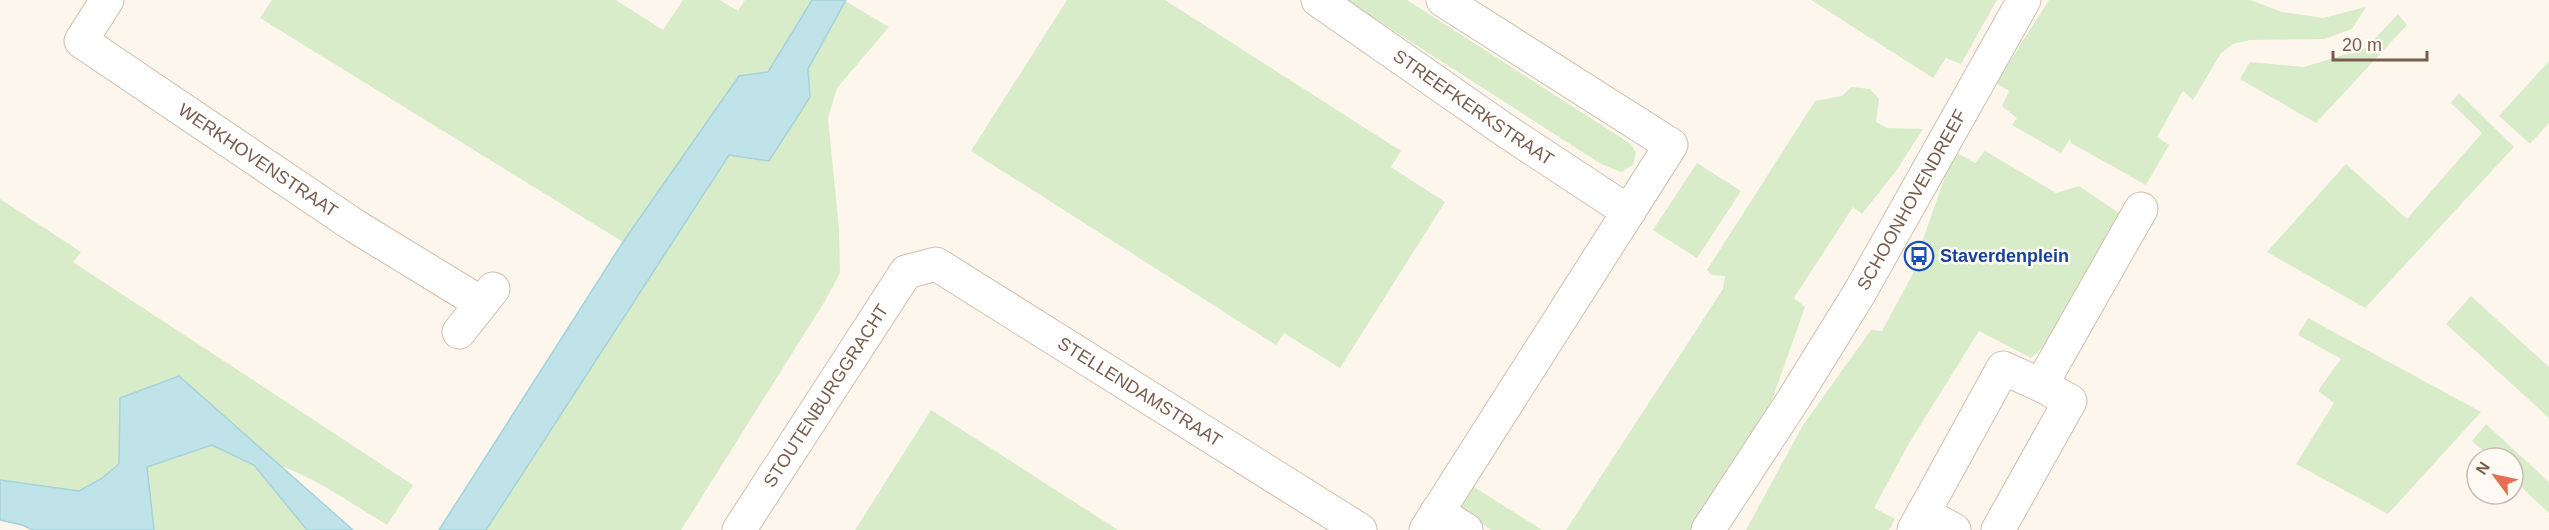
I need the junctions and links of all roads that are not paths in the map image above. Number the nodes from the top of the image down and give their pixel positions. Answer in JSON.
{"nodes":[{"id":1,"x":107,"y":0,"type":"edge"},
{"id":2,"x":1318,"y":0,"type":"edge"},
{"id":3,"x":1443,"y":0,"type":"edge"},
{"id":4,"x":2024,"y":0,"type":"edge"},
{"id":5,"x":2141,"y":209,"type":"dead end"},
{"id":6,"x":1629,"y":212,"type":"junction"},
{"id":7,"x":918,"y":268,"type":"joint"},
{"id":8,"x":459,"y":332,"type":"dead end"},
{"id":9,"x":2041,"y":385,"type":"junction"},
{"id":10,"x":1795,"y":397,"type":"junction"},
{"id":11,"x":1432,"y":521,"type":"edge"},
{"id":12,"x":1918,"y":521,"type":"edge"},
{"id":13,"x":739,"y":530,"type":"edge"},
{"id":14,"x":1360,"y":530,"type":"edge"},
{"id":15,"x":1467,"y":530,"type":"edge"},
{"id":16,"x":1708,"y":530,"type":"edge"},
{"id":17,"x":1730,"y":530,"type":"edge"},
{"id":18,"x":1954,"y":530,"type":"edge"},
{"id":19,"x":1998,"y":530,"type":"edge"}],
"edges":[{"from":1,"to":8,"type":"street","name":"WERKHOVENSTRAAT"},
{"from":2,"to":6,"type":"street","name":"STREEFKERKSTRAAT"},
{"from":3,"to":6,"type":"street"},
{"from":4,"to":10,"type":"street","name":"SCHOONHOVENDREEF"},
{"from":5,"to":9,"type":"street"},
{"from":6,"to":11,"type":"street"},
{"from":7,"to":13,"type":"street","name":"STOUTENBURGGRACHT"},
{"from":7,"to":14,"type":"street","name":"STELLENDAMSTRAAT"},
{"from":9,"to":12,"type":"street"},
{"from":9,"to":19,"type":"street"},
{"from":10,"to":16,"type":"street","name":"SCHOONHOVENDREEF"},
{"from":10,"to":17,"type":"street","name":"SCHOONHOVENDREEF"},
{"from":11,"to":15,"type":"street"},
{"from":12,"to":18,"type":"street"}]}
